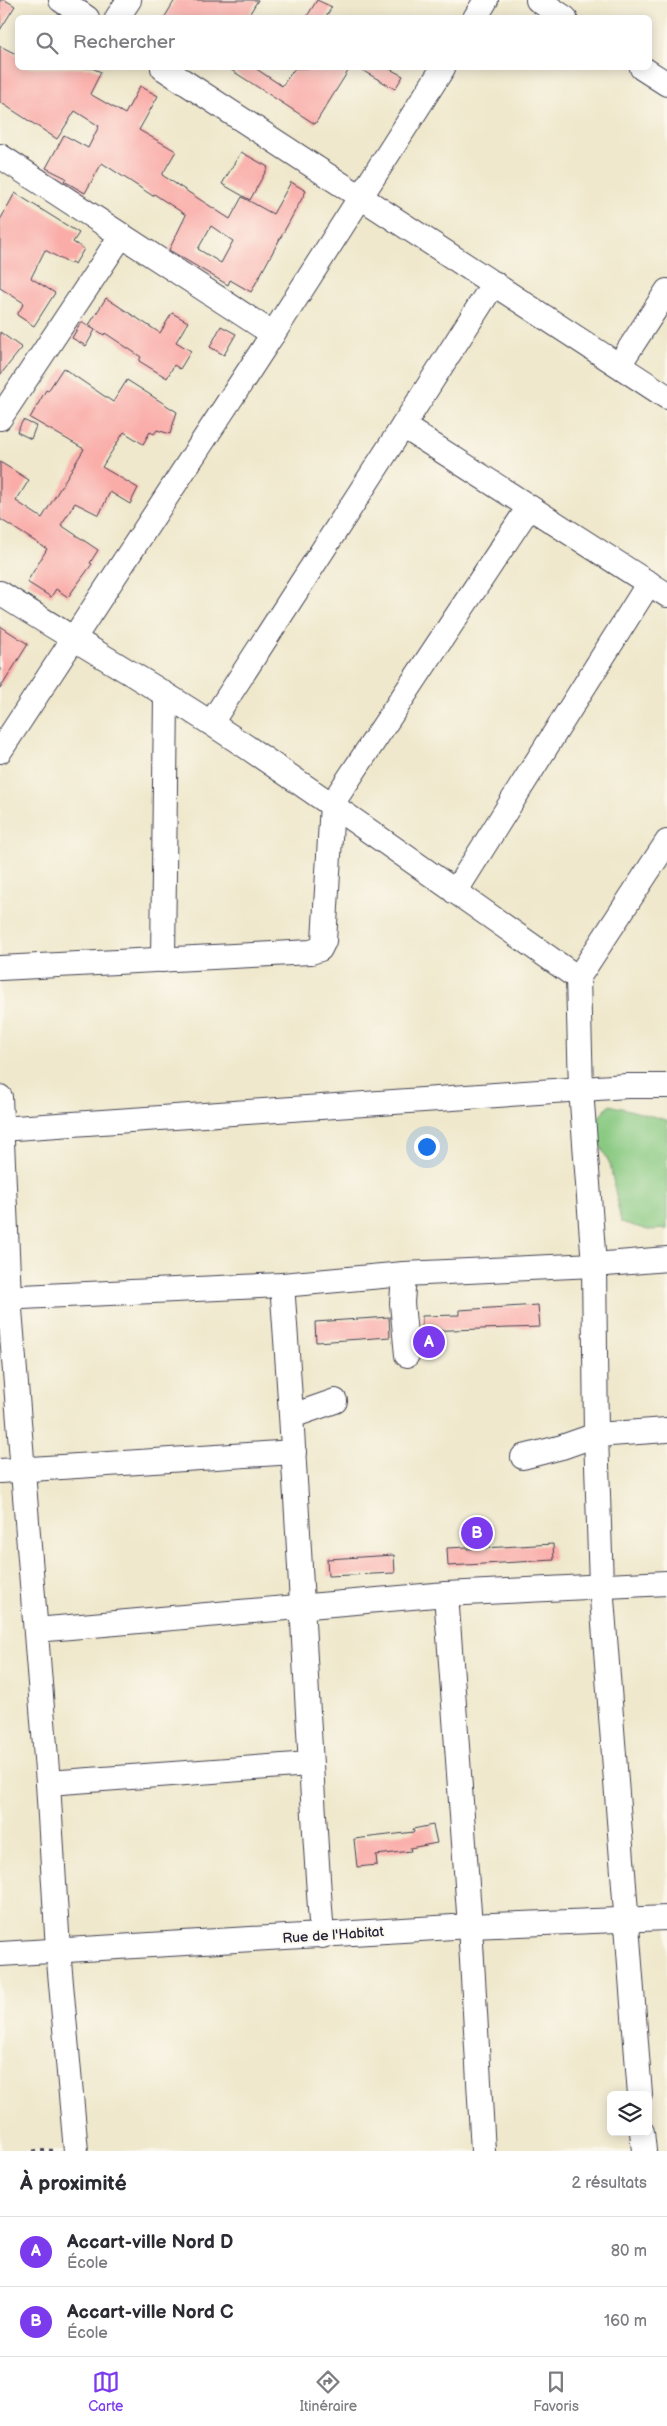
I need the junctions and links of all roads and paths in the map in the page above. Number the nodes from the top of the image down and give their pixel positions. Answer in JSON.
{"nodes":[{"id":1,"x":61,"y":0,"type":"edge"},
{"id":2,"x":129,"y":0,"type":"edge"},
{"id":3,"x":486,"y":0,"type":"edge"},
{"id":4,"x":538,"y":0,"type":"edge"},
{"id":5,"x":83,"y":15,"type":"edge"},
{"id":6,"x":119,"y":15,"type":"edge"},
{"id":7,"x":477,"y":15,"type":"edge"},
{"id":8,"x":560,"y":15,"type":"edge"},
{"id":9,"x":166,"y":70,"type":"edge"},
{"id":10,"x":441,"y":70,"type":"edge"},
{"id":11,"x":645,"y":70,"type":"edge"},
{"id":12,"x":667,"y":84,"type":"edge"},
{"id":13,"x":0,"y":156,"type":"edge"},
{"id":14,"x":359,"y":196,"type":"junction"},
{"id":15,"x":121,"y":236,"type":"junction"},
{"id":16,"x":494,"y":283,"type":"junction"},
{"id":17,"x":667,"y":291,"type":"edge"},
{"id":18,"x":273,"y":334,"type":"junction"},
{"id":19,"x":619,"y":365,"type":"junction"},
{"id":20,"x":667,"y":397,"type":"edge"},
{"id":21,"x":0,"y":418,"type":"edge"},
{"id":22,"x":404,"y":426,"type":"junction"},
{"id":23,"x":529,"y":507,"type":"junction"},
{"id":24,"x":658,"y":589,"type":"edge"},
{"id":25,"x":0,"y":593,"type":"edge"},
{"id":26,"x":73,"y":640,"type":"junction"},
{"id":27,"x":166,"y":696,"type":"junction"},
{"id":28,"x":211,"y":723,"type":"junction"},
{"id":29,"x":0,"y":751,"type":"edge"},
{"id":30,"x":332,"y":804,"type":"junction"},
{"id":31,"x":667,"y":842,"type":"edge"},
{"id":32,"x":455,"y":892,"type":"junction"},
{"id":33,"x":163,"y":960,"type":"junction"},
{"id":34,"x":0,"y":968,"type":"edge"},
{"id":35,"x":578,"y":978,"type":"junction"},
{"id":36,"x":667,"y":1086,"type":"edge"},
{"id":37,"x":581,"y":1089,"type":"junction"},
{"id":38,"x":0,"y":1097,"type":"edge"},
{"id":39,"x":1,"y":1128,"type":"edge"},
{"id":40,"x":667,"y":1258,"type":"edge"},
{"id":41,"x":594,"y":1265,"type":"junction"},
{"id":42,"x":404,"y":1274,"type":"junction"},
{"id":43,"x":282,"y":1285,"type":"junction"},
{"id":44,"x":4,"y":1298,"type":"edge"},
{"id":45,"x":407,"y":1355,"type":"dead end"},
{"id":46,"x":335,"y":1401,"type":"dead end"},
{"id":47,"x":292,"y":1416,"type":"junction"},
{"id":48,"x":667,"y":1430,"type":"edge"},
{"id":49,"x":596,"y":1435,"type":"junction"},
{"id":50,"x":294,"y":1452,"type":"junction"},
{"id":51,"x":522,"y":1457,"type":"dead end"},
{"id":52,"x":24,"y":1469,"type":"junction"},
{"id":53,"x":0,"y":1471,"type":"edge"},
{"id":54,"x":667,"y":1583,"type":"edge"},
{"id":55,"x":601,"y":1585,"type":"junction"},
{"id":56,"x":446,"y":1594,"type":"junction"},
{"id":57,"x":303,"y":1606,"type":"junction"},
{"id":58,"x":36,"y":1630,"type":"junction"},
{"id":59,"x":309,"y":1764,"type":"junction"},
{"id":60,"x":48,"y":1783,"type":"junction"},
{"id":61,"x":667,"y":1918,"type":"edge"},
{"id":62,"x":627,"y":1921,"type":"junction"},
{"id":63,"x":470,"y":1926,"type":"junction"},
{"id":64,"x":322,"y":1936,"type":"junction"},
{"id":65,"x":58,"y":1950,"type":"junction"},
{"id":66,"x":0,"y":1954,"type":"edge"},
{"id":67,"x":640,"y":2091,"type":"edge"},
{"id":68,"x":642,"y":2136,"type":"edge"},
{"id":69,"x":76,"y":2151,"type":"edge"},
{"id":70,"x":483,"y":2151,"type":"edge"},
{"id":71,"x":644,"y":2151,"type":"edge"}],
"edges":[{"from":1,"to":5,"type":"street"},
{"from":2,"to":6,"type":"street"},
{"from":3,"to":7,"type":"street"},
{"from":4,"to":8,"type":"street"},
{"from":9,"to":14,"type":"street"},
{"from":10,"to":14,"type":"street"},
{"from":11,"to":12,"type":"street"},
{"from":13,"to":15,"type":"street"},
{"from":14,"to":16,"type":"street"},
{"from":14,"to":18,"type":"street"},
{"from":15,"to":18,"type":"street"},
{"from":15,"to":21,"type":"street"},
{"from":16,"to":19,"type":"street"},
{"from":16,"to":22,"type":"street"},
{"from":17,"to":19,"type":"street"},
{"from":18,"to":26,"type":"street"},
{"from":19,"to":20,"type":"street"},
{"from":22,"to":23,"type":"street"},
{"from":22,"to":28,"type":"street"},
{"from":23,"to":24,"type":"street"},
{"from":23,"to":30,"type":"street"},
{"from":24,"to":32,"type":"street"},
{"from":25,"to":26,"type":"street"},
{"from":26,"to":27,"type":"street"},
{"from":26,"to":29,"type":"street"},
{"from":27,"to":28,"type":"street"},
{"from":27,"to":33,"type":"street"},
{"from":28,"to":30,"type":"street"},
{"from":30,"to":32,"type":"street"},
{"from":30,"to":33,"type":"street"},
{"from":31,"to":35,"type":"street"},
{"from":32,"to":35,"type":"street"},
{"from":33,"to":34,"type":"street"},
{"from":35,"to":37,"type":"street"},
{"from":36,"to":37,"type":"street"},
{"from":37,"to":39,"type":"street"},
{"from":37,"to":41,"type":"street"},
{"from":38,"to":39,"type":"street"},
{"from":39,"to":44,"type":"street"},
{"from":40,"to":41,"type":"street"},
{"from":41,"to":42,"type":"street"},
{"from":41,"to":49,"type":"street"},
{"from":42,"to":43,"type":"street"},
{"from":42,"to":45,"type":"street"},
{"from":43,"to":44,"type":"street"},
{"from":43,"to":47,"type":"street"},
{"from":44,"to":52,"type":"street"},
{"from":46,"to":47,"type":"street"},
{"from":47,"to":50,"type":"street"},
{"from":48,"to":49,"type":"street"},
{"from":49,"to":51,"type":"street"},
{"from":49,"to":55,"type":"street"},
{"from":50,"to":52,"type":"street"},
{"from":50,"to":57,"type":"street"},
{"from":52,"to":53,"type":"street"},
{"from":52,"to":58,"type":"street"},
{"from":54,"to":55,"type":"street"},
{"from":55,"to":56,"type":"street"},
{"from":55,"to":62,"type":"street"},
{"from":56,"to":57,"type":"street"},
{"from":56,"to":63,"type":"street"},
{"from":57,"to":58,"type":"street"},
{"from":57,"to":59,"type":"street"},
{"from":58,"to":60,"type":"street"},
{"from":59,"to":60,"type":"street"},
{"from":59,"to":64,"type":"street"},
{"from":60,"to":65,"type":"street"},
{"from":61,"to":62,"type":"street","name":"Rue de l'Habitat"},
{"from":62,"to":63,"type":"street","name":"Rue de l'Habitat"},
{"from":62,"to":67,"type":"street"},
{"from":63,"to":64,"type":"street","name":"Rue de l'Habitat"},
{"from":63,"to":70,"type":"street"},
{"from":64,"to":65,"type":"street","name":"Rue de l'Habitat"},
{"from":65,"to":66,"type":"street","name":"Rue de l'Habitat"},
{"from":65,"to":69,"type":"street"},
{"from":68,"to":71,"type":"street"}]}
